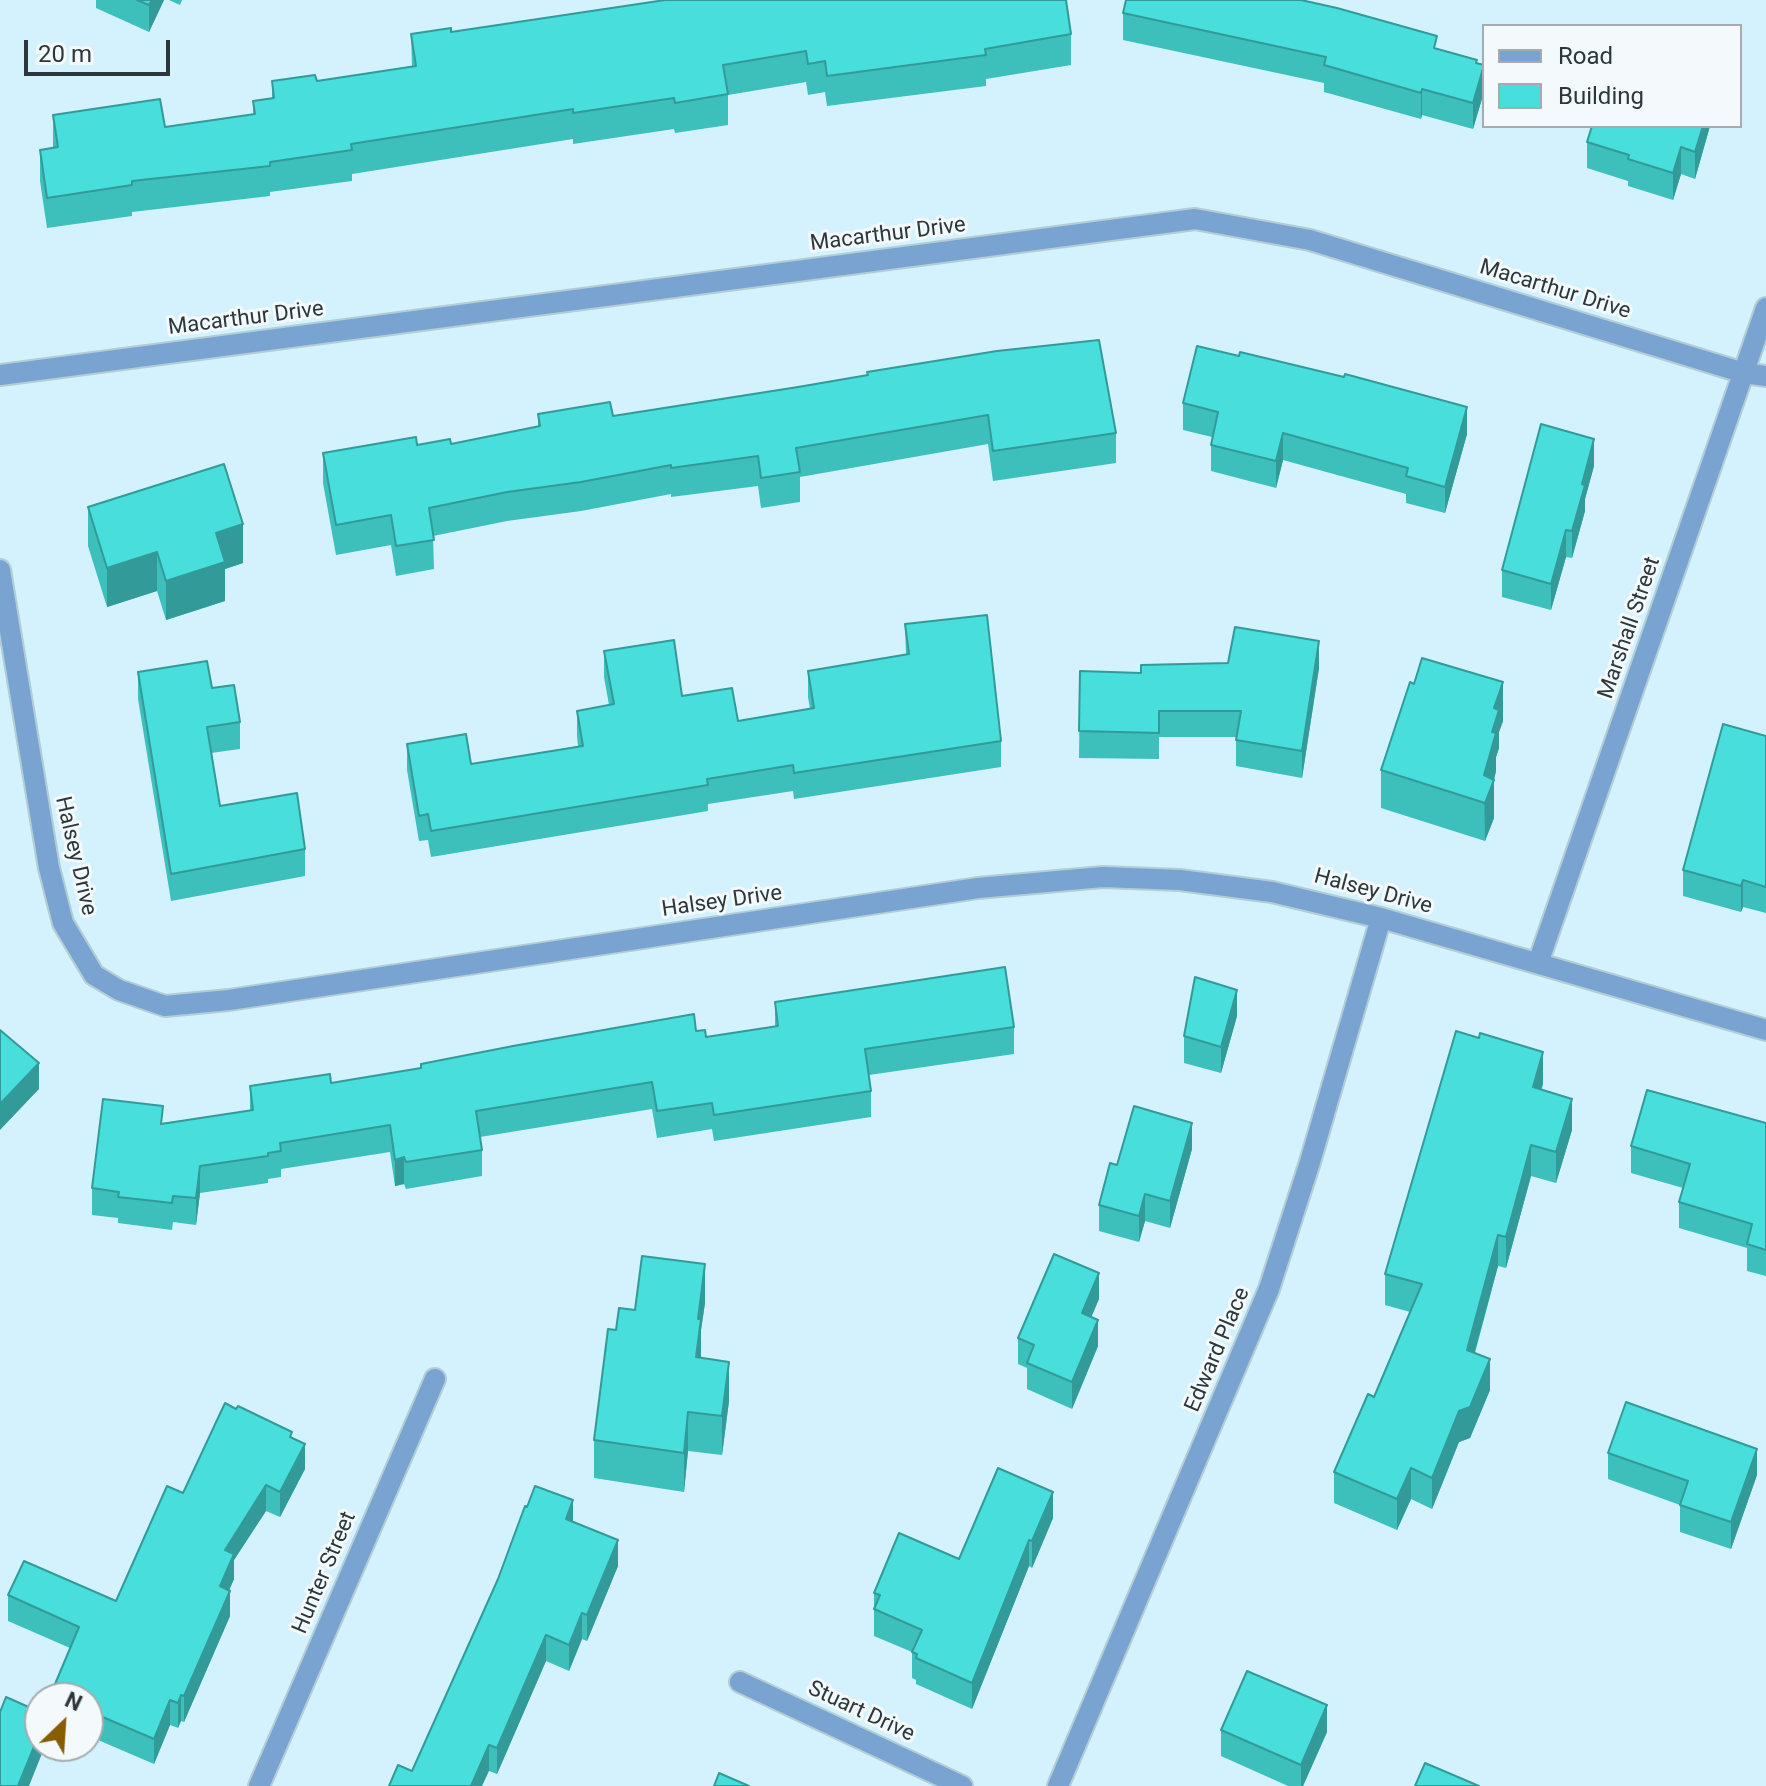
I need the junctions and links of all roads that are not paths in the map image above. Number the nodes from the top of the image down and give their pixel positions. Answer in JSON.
{"nodes":[{"id":1,"x":1766,"y":308,"type":"edge"},
{"id":2,"x":1744,"y":373,"type":"junction"},
{"id":3,"x":0,"y":375,"type":"edge"},
{"id":4,"x":1766,"y":376,"type":"edge"},
{"id":5,"x":0,"y":570,"type":"edge"},
{"id":6,"x":1381,"y":918,"type":"junction"},
{"id":7,"x":1538,"y":963,"type":"junction"},
{"id":8,"x":1766,"y":1030,"type":"edge"},
{"id":9,"x":435,"y":1379,"type":"dead end"},
{"id":10,"x":740,"y":1682,"type":"dead end"},
{"id":11,"x":259,"y":1786,"type":"edge"},
{"id":12,"x":962,"y":1786,"type":"edge"},
{"id":13,"x":1058,"y":1786,"type":"edge"}],
"edges":[{"from":1,"to":2,"type":"street","name":"Marshall Street"},
{"from":2,"to":3,"type":"street","name":"Macarthur Drive"},
{"from":2,"to":4,"type":"street","name":"Macarthur Drive"},
{"from":2,"to":7,"type":"street","name":"Marshall Street"},
{"from":5,"to":6,"type":"street","name":"Halsey Drive"},
{"from":6,"to":7,"type":"street","name":"Halsey Drive"},
{"from":6,"to":13,"type":"street","name":"Edward Place"},
{"from":7,"to":8,"type":"street","name":"Halsey Drive"},
{"from":9,"to":11,"type":"street","name":"Hunter Street"},
{"from":10,"to":12,"type":"street","name":"Stuart Drive"}]}
